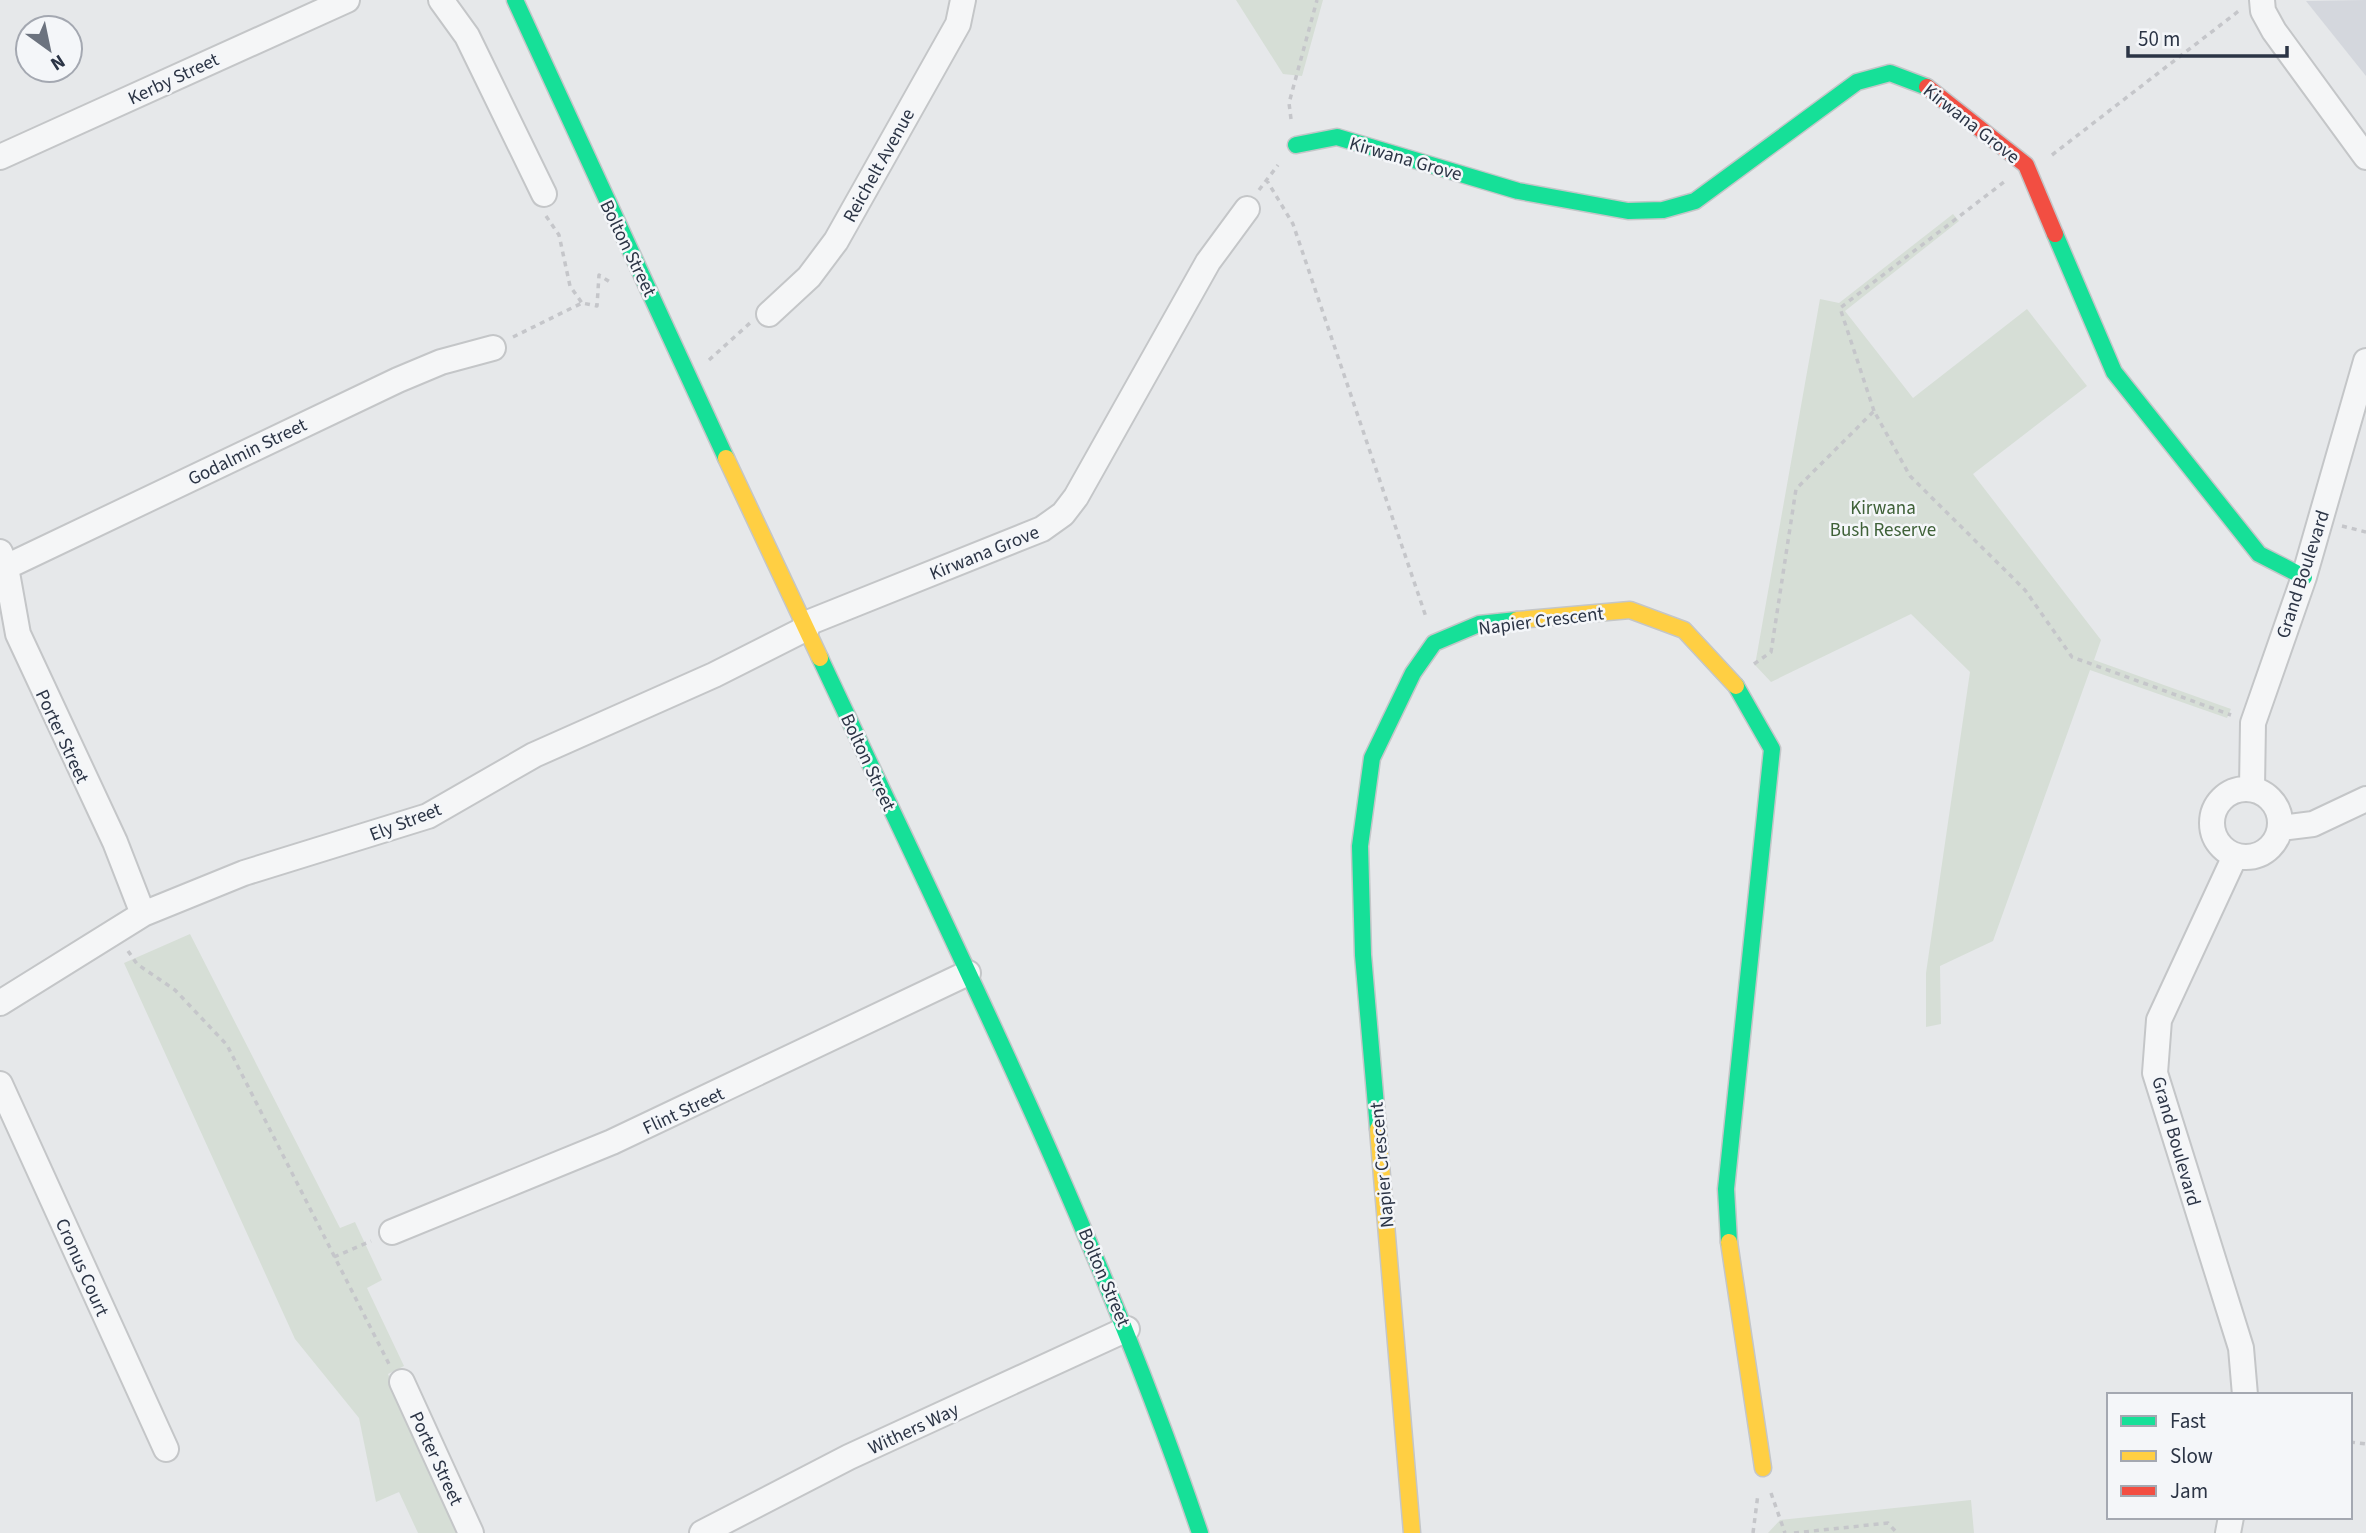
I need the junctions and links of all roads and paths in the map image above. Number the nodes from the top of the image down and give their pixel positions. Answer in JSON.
{"nodes":[{"id":1,"x":347,"y":0,"type":"edge"},
{"id":2,"x":441,"y":0,"type":"edge"},
{"id":3,"x":515,"y":0,"type":"edge"},
{"id":4,"x":963,"y":0,"type":"edge"},
{"id":5,"x":1317,"y":0,"type":"edge"},
{"id":6,"x":2252,"y":4,"type":"edge"},
{"id":7,"x":1296,"y":145,"type":"junction"},
{"id":8,"x":0,"y":157,"type":"edge"},
{"id":9,"x":2366,"y":157,"type":"edge"},
{"id":10,"x":2026,"y":165,"type":"junction"},
{"id":11,"x":1266,"y":179,"type":"junction"},
{"id":12,"x":544,"y":194,"type":"joint"},
{"id":13,"x":1247,"y":209,"type":"joint"},
{"id":14,"x":618,"y":287,"type":"dead end"},
{"id":15,"x":582,"y":303,"type":"junction"},
{"id":16,"x":769,"y":314,"type":"joint"},
{"id":17,"x":493,"y":348,"type":"joint"},
{"id":18,"x":2366,"y":361,"type":"edge"},
{"id":19,"x":689,"y":378,"type":"junction"},
{"id":20,"x":1874,"y":411,"type":"junction"},
{"id":21,"x":3,"y":560,"type":"edge"},
{"id":22,"x":2304,"y":577,"type":"junction"},
{"id":23,"x":806,"y":626,"type":"junction"},
{"id":24,"x":1434,"y":643,"type":"junction"},
{"id":25,"x":1732,"y":679,"type":"junction"},
{"id":26,"x":2253,"y":723,"type":"junction"},
{"id":27,"x":2252,"y":788,"type":"junction"},
{"id":28,"x":2366,"y":799,"type":"edge"},
{"id":29,"x":2281,"y":828,"type":"junction"},
{"id":30,"x":2235,"y":856,"type":"junction"},
{"id":31,"x":143,"y":914,"type":"junction"},
{"id":32,"x":114,"y":932,"type":"junction"},
{"id":33,"x":968,"y":973,"type":"junction"},
{"id":34,"x":0,"y":1003,"type":"edge"},
{"id":35,"x":0,"y":1084,"type":"edge"},
{"id":36,"x":392,"y":1232,"type":"joint"},
{"id":37,"x":334,"y":1257,"type":"junction"},
{"id":38,"x":1126,"y":1329,"type":"junction"},
{"id":39,"x":402,"y":1382,"type":"joint"},
{"id":40,"x":2245,"y":1393,"type":"edge"},
{"id":41,"x":166,"y":1449,"type":"dead end"},
{"id":42,"x":1763,"y":1468,"type":"junction"},
{"id":43,"x":471,"y":1533,"type":"edge"},
{"id":44,"x":702,"y":1533,"type":"edge"},
{"id":45,"x":1200,"y":1533,"type":"edge"},
{"id":46,"x":1412,"y":1533,"type":"edge"},
{"id":47,"x":1753,"y":1533,"type":"edge"},
{"id":48,"x":1785,"y":1533,"type":"edge"},
{"id":49,"x":1794,"y":1533,"type":"edge"},
{"id":50,"x":1897,"y":1533,"type":"edge"}],
"edges":[{"from":1,"to":8,"type":"street","name":"Kerby Street"},
{"from":2,"to":12,"type":"street"},
{"from":3,"to":19,"type":"street","name":"Bolton Street"},
{"from":4,"to":16,"type":"street","name":"Reichelt Avenue"},
{"from":5,"to":7,"type":"path"},
{"from":6,"to":9,"type":"street"},
{"from":6,"to":10,"type":"path"},
{"from":7,"to":10,"type":"street","name":"Kirwana Grove"},
{"from":7,"to":11,"type":"path"},
{"from":10,"to":20,"type":"path"},
{"from":10,"to":22,"type":"street","name":"Kirwana Grove"},
{"from":11,"to":13,"type":"path"},
{"from":11,"to":24,"type":"path"},
{"from":12,"to":15,"type":"path"},
{"from":13,"to":23,"type":"street","name":"Kirwana Grove"},
{"from":14,"to":15,"type":"path"},
{"from":15,"to":17,"type":"path"},
{"from":16,"to":19,"type":"path"},
{"from":17,"to":21,"type":"street","name":"Godalmin Street"},
{"from":18,"to":22,"type":"street","name":"Grand Boulevard"},
{"from":19,"to":23,"type":"street","name":"Bolton Street"},
{"from":20,"to":25,"type":"path"},
{"from":20,"to":26,"type":"path"},
{"from":21,"to":31,"type":"street","name":"Porter Street"},
{"from":22,"to":26,"type":"street","name":"Grand Boulevard"},
{"from":23,"to":31,"type":"street","name":"Ely Street"},
{"from":23,"to":33,"type":"street","name":"Bolton Street"},
{"from":24,"to":25,"type":"street","name":"Napier Crescent"},
{"from":24,"to":46,"type":"street","name":"Napier Crescent"},
{"from":25,"to":42,"type":"street","name":"Napier Crescent"},
{"from":26,"to":27,"type":"street","name":"Grand Boulevard"},
{"from":27,"to":29,"type":"street"},
{"from":27,"to":30,"type":"street"},
{"from":28,"to":29,"type":"street"},
{"from":29,"to":30,"type":"street"},
{"from":30,"to":40,"type":"street","name":"Grand Boulevard"},
{"from":31,"to":32,"type":"street","name":"Ely Street"},
{"from":32,"to":34,"type":"street","name":"Ely Street"},
{"from":32,"to":37,"type":"path"},
{"from":33,"to":36,"type":"street","name":"Flint Street"},
{"from":33,"to":38,"type":"street","name":"Bolton Street"},
{"from":35,"to":41,"type":"street","name":"Cronus Court"},
{"from":36,"to":37,"type":"path"},
{"from":37,"to":39,"type":"path"},
{"from":38,"to":44,"type":"street","name":"Withers Way"},
{"from":38,"to":45,"type":"street","name":"Bolton Street"},
{"from":39,"to":43,"type":"street","name":"Porter Street"},
{"from":42,"to":47,"type":"path"},
{"from":42,"to":48,"type":"path"},
{"from":49,"to":50,"type":"path"}]}
